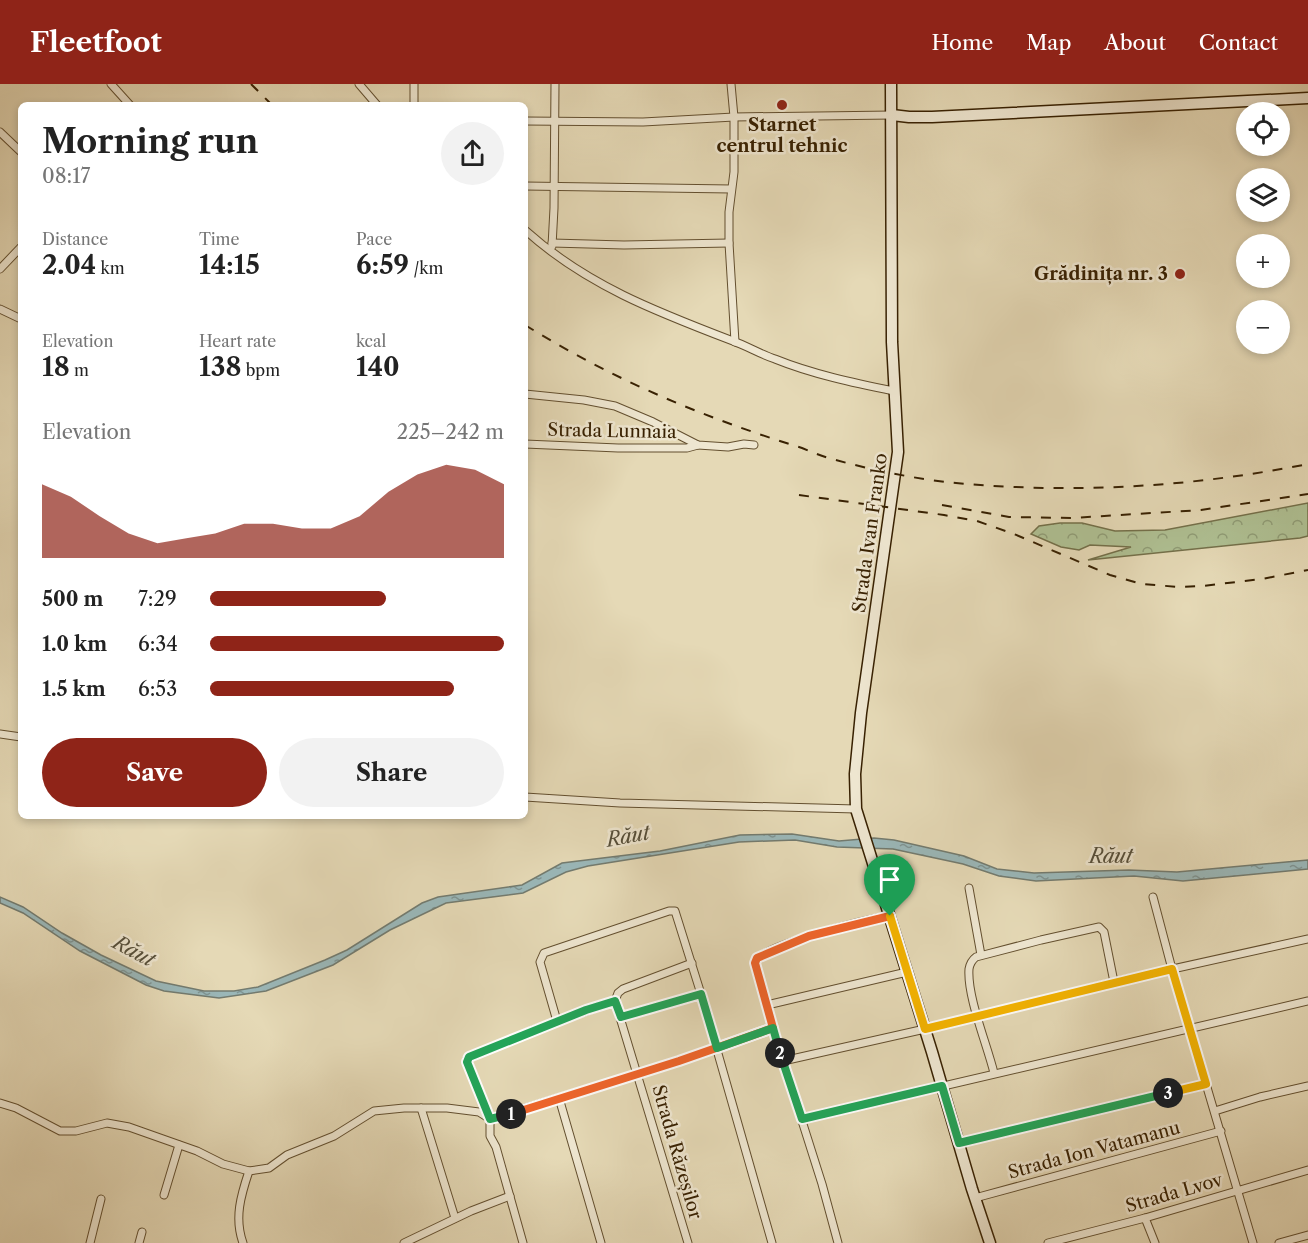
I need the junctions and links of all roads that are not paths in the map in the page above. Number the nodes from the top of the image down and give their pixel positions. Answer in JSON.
{"nodes":[{"id":1,"x":111,"y":84,"type":"edge"},
{"id":2,"x":359,"y":84,"type":"edge"},
{"id":3,"x":414,"y":84,"type":"edge"},
{"id":4,"x":555,"y":84,"type":"edge"},
{"id":5,"x":731,"y":84,"type":"edge"},
{"id":6,"x":891,"y":84,"type":"edge"},
{"id":7,"x":1308,"y":98,"type":"edge"},
{"id":8,"x":127,"y":102,"type":"edge"},
{"id":9,"x":374,"y":102,"type":"edge"},
{"id":10,"x":414,"y":102,"type":"edge"},
{"id":11,"x":892,"y":115,"type":"junction"},
{"id":12,"x":734,"y":117,"type":"junction"},
{"id":13,"x":528,"y":121,"type":"edge"},
{"id":14,"x":555,"y":121,"type":"junction"},
{"id":15,"x":0,"y":132,"type":"edge"},
{"id":16,"x":18,"y":149,"type":"edge"},
{"id":17,"x":528,"y":186,"type":"edge"},
{"id":18,"x":554,"y":186,"type":"junction"},
{"id":19,"x":731,"y":189,"type":"junction"},
{"id":20,"x":528,"y":232,"type":"edge"},
{"id":21,"x":729,"y":243,"type":"junction"},
{"id":22,"x":552,"y":247,"type":"junction"},
{"id":23,"x":18,"y":250,"type":"edge"},
{"id":24,"x":0,"y":269,"type":"edge"},
{"id":25,"x":0,"y":309,"type":"edge"},
{"id":26,"x":18,"y":318,"type":"edge"},
{"id":27,"x":735,"y":342,"type":"junction"},
{"id":28,"x":894,"y":391,"type":"junction"},
{"id":29,"x":528,"y":394,"type":"edge"},
{"id":30,"x":528,"y":444,"type":"edge"},
{"id":31,"x":698,"y":445,"type":"junction"},
{"id":32,"x":754,"y":445,"type":"dead end"},
{"id":33,"x":0,"y":734,"type":"edge"},
{"id":34,"x":18,"y":737,"type":"edge"},
{"id":35,"x":528,"y":797,"type":"edge"},
{"id":36,"x":856,"y":809,"type":"junction"},
{"id":37,"x":969,"y":888,"type":"dead end"},
{"id":38,"x":1153,"y":897,"type":"dead end"},
{"id":39,"x":890,"y":916,"type":"junction"},
{"id":40,"x":1308,"y":939,"type":"edge"},
{"id":41,"x":981,"y":955,"type":"junction"},
{"id":42,"x":692,"y":963,"type":"junction"},
{"id":43,"x":1172,"y":969,"type":"junction"},
{"id":44,"x":908,"y":972,"type":"junction"},
{"id":45,"x":1114,"y":982,"type":"junction"},
{"id":46,"x":701,"y":994,"type":"junction"},
{"id":47,"x":615,"y":1001,"type":"junction"},
{"id":48,"x":1308,"y":1001,"type":"edge"},
{"id":49,"x":767,"y":1005,"type":"junction"},
{"id":50,"x":978,"y":1015,"type":"junction"},
{"id":51,"x":621,"y":1017,"type":"junction"},
{"id":52,"x":557,"y":1021,"type":"junction"},
{"id":53,"x":773,"y":1028,"type":"junction"},
{"id":54,"x":1189,"y":1028,"type":"junction"},
{"id":55,"x":925,"y":1029,"type":"junction"},
{"id":56,"x":717,"y":1048,"type":"junction"},
{"id":57,"x":783,"y":1061,"type":"junction"},
{"id":58,"x":638,"y":1073,"type":"junction"},
{"id":59,"x":994,"y":1073,"type":"junction"},
{"id":60,"x":1206,"y":1084,"type":"junction"},
{"id":61,"x":942,"y":1086,"type":"junction"},
{"id":62,"x":1308,"y":1086,"type":"edge"},
{"id":63,"x":559,"y":1098,"type":"junction"},
{"id":64,"x":0,"y":1103,"type":"edge"},
{"id":65,"x":421,"y":1108,"type":"junction"},
{"id":66,"x":1215,"y":1111,"type":"junction"},
{"id":67,"x":490,"y":1119,"type":"junction"},
{"id":68,"x":802,"y":1119,"type":"junction"},
{"id":69,"x":1221,"y":1131,"type":"junction"},
{"id":70,"x":959,"y":1143,"type":"junction"},
{"id":71,"x":179,"y":1144,"type":"junction"},
{"id":72,"x":1308,"y":1170,"type":"edge"},
{"id":73,"x":249,"y":1171,"type":"junction"},
{"id":74,"x":1238,"y":1190,"type":"junction"},
{"id":75,"x":164,"y":1194,"type":"dead end"},
{"id":76,"x":510,"y":1196,"type":"junction"},
{"id":77,"x":975,"y":1198,"type":"junction"},
{"id":78,"x":101,"y":1199,"type":"dead end"},
{"id":79,"x":455,"y":1218,"type":"junction"},
{"id":80,"x":1145,"y":1218,"type":"junction"},
{"id":81,"x":142,"y":1232,"type":"dead end"},
{"id":82,"x":1308,"y":1235,"type":"edge"},
{"id":83,"x":90,"y":1243,"type":"edge"},
{"id":84,"x":139,"y":1243,"type":"edge"},
{"id":85,"x":243,"y":1243,"type":"edge"},
{"id":86,"x":404,"y":1243,"type":"edge"},
{"id":87,"x":524,"y":1243,"type":"edge"},
{"id":88,"x":602,"y":1243,"type":"edge"},
{"id":89,"x":688,"y":1243,"type":"edge"},
{"id":90,"x":772,"y":1243,"type":"edge"},
{"id":91,"x":838,"y":1243,"type":"edge"},
{"id":92,"x":990,"y":1243,"type":"edge"},
{"id":93,"x":1048,"y":1243,"type":"edge"},
{"id":94,"x":1155,"y":1243,"type":"edge"},
{"id":95,"x":1253,"y":1243,"type":"edge"},
{"id":96,"x":1280,"y":1243,"type":"edge"}],
"edges":[{"from":1,"to":8,"type":"street"},
{"from":2,"to":9,"type":"street"},
{"from":3,"to":10,"type":"street"},
{"from":4,"to":14,"type":"street"},
{"from":5,"to":12,"type":"street"},
{"from":6,"to":11,"type":"main road","name":"Strada Ivan Franko"},
{"from":7,"to":11,"type":"main road"},
{"from":11,"to":12,"type":"street"},
{"from":11,"to":28,"type":"main road","name":"Strada Ivan Franko"},
{"from":12,"to":14,"type":"street"},
{"from":12,"to":19,"type":"street"},
{"from":13,"to":14,"type":"street"},
{"from":14,"to":18,"type":"street"},
{"from":15,"to":16,"type":"street"},
{"from":17,"to":18,"type":"street"},
{"from":18,"to":19,"type":"street"},
{"from":18,"to":22,"type":"street"},
{"from":19,"to":21,"type":"street"},
{"from":20,"to":22,"type":"street"},
{"from":21,"to":22,"type":"street"},
{"from":21,"to":27,"type":"street"},
{"from":22,"to":27,"type":"street"},
{"from":23,"to":24,"type":"street"},
{"from":25,"to":26,"type":"street"},
{"from":27,"to":28,"type":"street"},
{"from":28,"to":36,"type":"main road","name":"Strada Ivan Franko"},
{"from":29,"to":31,"type":"street"},
{"from":30,"to":31,"type":"street","name":"Strada Lunnaia"},
{"from":31,"to":32,"type":"street"},
{"from":33,"to":34,"type":"street"},
{"from":35,"to":36,"type":"street"},
{"from":36,"to":39,"type":"main road","name":"Strada Ivan Franko"},
{"from":37,"to":41,"type":"street"},
{"from":38,"to":43,"type":"street"},
{"from":39,"to":44,"type":"main road","name":"Strada Ivan Franko"},
{"from":39,"to":49,"type":"street"},
{"from":40,"to":43,"type":"street"},
{"from":41,"to":45,"type":"street"},
{"from":41,"to":50,"type":"street"},
{"from":42,"to":46,"type":"street"},
{"from":42,"to":47,"type":"street"},
{"from":42,"to":52,"type":"street"},
{"from":43,"to":45,"type":"street"},
{"from":43,"to":54,"type":"street"},
{"from":44,"to":49,"type":"street"},
{"from":44,"to":55,"type":"main road","name":"Strada Ivan Franko"},
{"from":45,"to":50,"type":"street"},
{"from":46,"to":51,"type":"street"},
{"from":46,"to":56,"type":"street"},
{"from":47,"to":51,"type":"street","name":"Strada Răzeșilor"},
{"from":47,"to":52,"type":"street"},
{"from":48,"to":54,"type":"street"},
{"from":49,"to":53,"type":"street"},
{"from":50,"to":55,"type":"street"},
{"from":50,"to":59,"type":"street"},
{"from":51,"to":58,"type":"street","name":"Strada Răzeșilor"},
{"from":52,"to":67,"type":"street"},
{"from":53,"to":56,"type":"street"},
{"from":53,"to":57,"type":"street"},
{"from":54,"to":59,"type":"street"},
{"from":54,"to":60,"type":"street"},
{"from":55,"to":57,"type":"street"},
{"from":55,"to":61,"type":"main road","name":"Strada Ivan Franko"},
{"from":56,"to":58,"type":"street"},
{"from":56,"to":90,"type":"street"},
{"from":57,"to":68,"type":"street"},
{"from":58,"to":63,"type":"street"},
{"from":58,"to":89,"type":"street","name":"Strada Răzeșilor"},
{"from":59,"to":61,"type":"street"},
{"from":60,"to":66,"type":"street"},
{"from":60,"to":70,"type":"street"},
{"from":61,"to":68,"type":"street"},
{"from":61,"to":70,"type":"main road","name":"Strada Ivan Franko"},
{"from":62,"to":66,"type":"street"},
{"from":63,"to":67,"type":"street"},
{"from":63,"to":88,"type":"street"},
{"from":64,"to":71,"type":"street"},
{"from":65,"to":67,"type":"street"},
{"from":65,"to":73,"type":"street"},
{"from":65,"to":79,"type":"street"},
{"from":66,"to":69,"type":"street"},
{"from":67,"to":76,"type":"street"},
{"from":68,"to":91,"type":"street"},
{"from":69,"to":74,"type":"street"},
{"from":69,"to":77,"type":"street","name":"Strada Ion Vatamanu"},
{"from":70,"to":77,"type":"main road","name":"Strada Ivan Franko"},
{"from":71,"to":73,"type":"street"},
{"from":71,"to":75,"type":"street"},
{"from":72,"to":74,"type":"street","name":"Strada Lvov"},
{"from":73,"to":85,"type":"street"},
{"from":74,"to":80,"type":"street","name":"Strada Lvov"},
{"from":74,"to":95,"type":"street"},
{"from":76,"to":79,"type":"street"},
{"from":76,"to":87,"type":"street"},
{"from":77,"to":92,"type":"main road","name":"Strada Ivan Franko"},
{"from":78,"to":83,"type":"street"},
{"from":79,"to":86,"type":"street"},
{"from":80,"to":93,"type":"street","name":"Strada Lvov"},
{"from":80,"to":94,"type":"street"},
{"from":81,"to":84,"type":"street"},
{"from":82,"to":96,"type":"street"}]}
